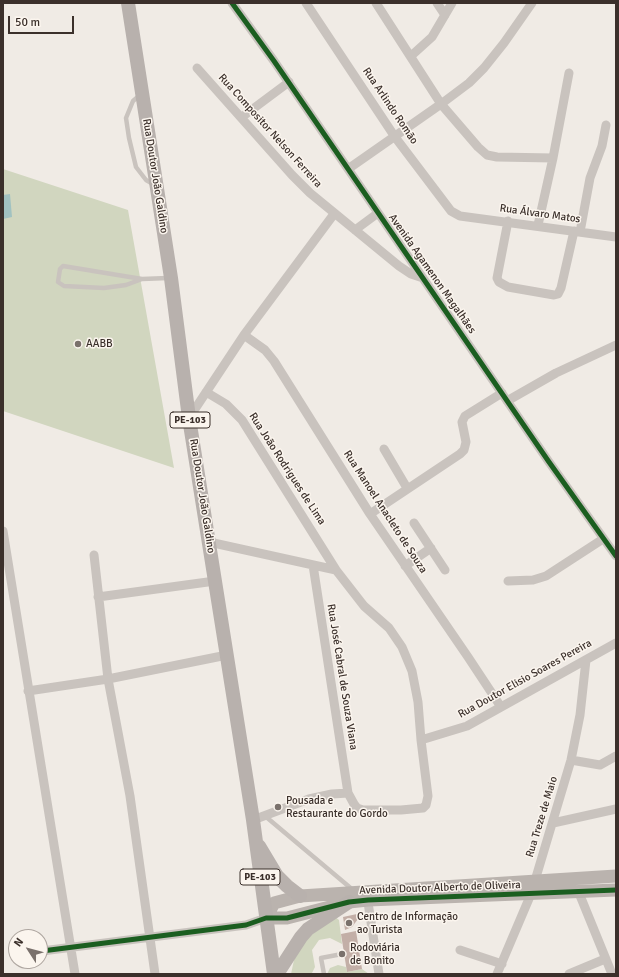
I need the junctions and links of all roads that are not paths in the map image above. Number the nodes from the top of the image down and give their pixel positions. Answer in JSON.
{"nodes":[{"id":1,"x":128,"y":3,"type":"edge"},
{"id":2,"x":232,"y":3,"type":"edge"},
{"id":3,"x":306,"y":3,"type":"edge"},
{"id":4,"x":376,"y":3,"type":"edge"},
{"id":5,"x":437,"y":3,"type":"edge"},
{"id":6,"x":452,"y":3,"type":"edge"},
{"id":7,"x":532,"y":3,"type":"edge"},
{"id":8,"x":445,"y":15,"type":"junction"},
{"id":9,"x":410,"y":56,"type":"junction"},
{"id":10,"x":197,"y":68,"type":"dead end"},
{"id":11,"x":569,"y":73,"type":"dead end"},
{"id":12,"x":289,"y":82,"type":"junction"},
{"id":13,"x":142,"y":93,"type":"junction"},
{"id":14,"x":441,"y":104,"type":"junction"},
{"id":15,"x":242,"y":117,"type":"junction"},
{"id":16,"x":606,"y":125,"type":"dead end"},
{"id":17,"x":395,"y":137,"type":"junction"},
{"id":18,"x":553,"y":158,"type":"junction"},
{"id":19,"x":348,"y":169,"type":"junction"},
{"id":20,"x":156,"y":185,"type":"junction"},
{"id":21,"x":378,"y":213,"type":"junction"},
{"id":22,"x":334,"y":214,"type":"junction"},
{"id":23,"x":460,"y":216,"type":"joint"},
{"id":24,"x":508,"y":221,"type":"junction"},
{"id":25,"x":538,"y":225,"type":"junction"},
{"id":26,"x":355,"y":230,"type":"junction"},
{"id":27,"x":577,"y":232,"type":"junction"},
{"id":28,"x":616,"y":237,"type":"edge"},
{"id":29,"x":171,"y":278,"type":"junction"},
{"id":30,"x":423,"y":278,"type":"junction"},
{"id":31,"x":142,"y":280,"type":"junction"},
{"id":32,"x":244,"y":336,"type":"junction"},
{"id":33,"x":616,"y":345,"type":"edge"},
{"id":34,"x":206,"y":392,"type":"junction"},
{"id":35,"x":505,"y":397,"type":"junction"},
{"id":36,"x":189,"y":418,"type":"junction"},
{"id":37,"x":384,"y":449,"type":"dead end"},
{"id":38,"x":407,"y":488,"type":"junction"},
{"id":39,"x":370,"y":514,"type":"junction"},
{"id":40,"x":414,"y":523,"type":"dead end"},
{"id":41,"x":3,"y":531,"type":"edge"},
{"id":42,"x":603,"y":538,"type":"junction"},
{"id":43,"x":209,"y":542,"type":"junction"},
{"id":44,"x":431,"y":548,"type":"junction"},
{"id":45,"x":94,"y":555,"type":"dead end"},
{"id":46,"x":616,"y":556,"type":"edge"},
{"id":47,"x":312,"y":565,"type":"junction"},
{"id":48,"x":405,"y":566,"type":"junction"},
{"id":49,"x":336,"y":570,"type":"junction"},
{"id":50,"x":445,"y":570,"type":"dead end"},
{"id":51,"x":215,"y":581,"type":"junction"},
{"id":52,"x":508,"y":581,"type":"dead end"},
{"id":53,"x":98,"y":598,"type":"junction"},
{"id":54,"x":616,"y":643,"type":"edge"},
{"id":55,"x":227,"y":656,"type":"junction"},
{"id":56,"x":586,"y":660,"type":"junction"},
{"id":57,"x":108,"y":679,"type":"junction"},
{"id":58,"x":28,"y":691,"type":"junction"},
{"id":59,"x":501,"y":707,"type":"junction"},
{"id":60,"x":421,"y":740,"type":"junction"},
{"id":61,"x":616,"y":756,"type":"edge"},
{"id":62,"x":571,"y":760,"type":"junction"},
{"id":63,"x":348,"y":793,"type":"junction"},
{"id":64,"x":616,"y":809,"type":"edge"},
{"id":65,"x":259,"y":818,"type":"junction"},
{"id":66,"x":553,"y":823,"type":"junction"},
{"id":67,"x":254,"y":837,"type":"junction"},
{"id":68,"x":616,"y":876,"type":"edge"},
{"id":69,"x":535,"y":880,"type":"junction"},
{"id":70,"x":616,"y":890,"type":"edge"},
{"id":71,"x":449,"y":893,"type":"junction"},
{"id":72,"x":579,"y":893,"type":"junction"},
{"id":73,"x":531,"y":894,"type":"junction"},
{"id":74,"x":300,"y":896,"type":"junction"},
{"id":75,"x":359,"y":896,"type":"junction"},
{"id":76,"x":266,"y":918,"type":"junction"},
{"id":77,"x":150,"y":936,"type":"junction"},
{"id":78,"x":71,"y":946,"type":"junction"},
{"id":79,"x":48,"y":950,"type":"edge"},
{"id":80,"x":460,"y":950,"type":"dead end"},
{"id":81,"x":342,"y":954,"type":"dead end"},
{"id":82,"x":605,"y":959,"type":"junction"},
{"id":83,"x":502,"y":964,"type":"junction"},
{"id":84,"x":75,"y":974,"type":"edge"},
{"id":85,"x":155,"y":974,"type":"edge"},
{"id":86,"x":274,"y":974,"type":"edge"},
{"id":87,"x":277,"y":974,"type":"edge"},
{"id":88,"x":324,"y":974,"type":"edge"},
{"id":89,"x":379,"y":974,"type":"edge"},
{"id":90,"x":497,"y":974,"type":"edge"},
{"id":91,"x":569,"y":974,"type":"edge"},
{"id":92,"x":612,"y":974,"type":"edge"}],
"edges":[{"from":1,"to":13,"type":"main road","name":"Rua Doutor João Galdino","number":"PE-103"},
{"from":2,"to":12,"type":"street","name":"Avenida Agamenon Magalhães"},
{"from":3,"to":17,"type":"street","name":"Rua Arlindo Romão"},
{"from":4,"to":9,"type":"street"},
{"from":5,"to":8,"type":"street"},
{"from":6,"to":8,"type":"street"},
{"from":7,"to":14,"type":"street"},
{"from":8,"to":9,"type":"street"},
{"from":9,"to":14,"type":"street"},
{"from":10,"to":15,"type":"street","name":"Rua Compositor Nelson Ferreira"},
{"from":11,"to":18,"type":"street"},
{"from":12,"to":15,"type":"street"},
{"from":12,"to":19,"type":"street","name":"Avenida Agamenon Magalhães"},
{"from":13,"to":20,"type":"main road","name":"Rua Doutor João Galdino","number":"PE-103"},
{"from":13,"to":20,"type":"lane"},
{"from":14,"to":17,"type":"street"},
{"from":14,"to":18,"type":"street"},
{"from":15,"to":22,"type":"street","name":"Rua Compositor Nelson Ferreira"},
{"from":16,"to":27,"type":"street"},
{"from":17,"to":19,"type":"street"},
{"from":17,"to":23,"type":"street","name":"Rua Arlindo Romão"},
{"from":18,"to":25,"type":"street"},
{"from":19,"to":21,"type":"street","name":"Avenida Agamenon Magalhães"},
{"from":20,"to":29,"type":"main road","name":"Rua Doutor João Galdino","number":"PE-103"},
{"from":21,"to":26,"type":"street"},
{"from":21,"to":30,"type":"street","name":"Avenida Agamenon Magalhães"},
{"from":22,"to":26,"type":"street","name":"Rua Compositor Nelson Ferreira"},
{"from":22,"to":32,"type":"street"},
{"from":23,"to":24,"type":"street","name":"Rua Álvaro Matos"},
{"from":24,"to":25,"type":"street","name":"Rua Álvaro Matos"},
{"from":24,"to":27,"type":"street"},
{"from":25,"to":27,"type":"street","name":"Rua Álvaro Matos"},
{"from":26,"to":30,"type":"street","name":"Rua Compositor Nelson Ferreira"},
{"from":27,"to":28,"type":"street","name":"Rua Álvaro Matos"},
{"from":29,"to":31,"type":"lane"},
{"from":29,"to":36,"type":"main road","name":"Rua Doutor João Galdino","number":"PE-103"},
{"from":30,"to":35,"type":"street","name":"Avenida Agamenon Magalhães"},
{"from":31,"to":31,"type":"lane"},
{"from":32,"to":34,"type":"street"},
{"from":32,"to":39,"type":"street","name":"Rua Manoel Anacleto de Souza"},
{"from":33,"to":35,"type":"street"},
{"from":34,"to":36,"type":"street"},
{"from":34,"to":49,"type":"street","name":"Rua João Rodrigues de Lima"},
{"from":35,"to":38,"type":"street"},
{"from":35,"to":42,"type":"street","name":"Avenida Agamenon Magalhães"},
{"from":36,"to":43,"type":"main road","name":"Rua Doutor João Galdino","number":"PE-103"},
{"from":37,"to":38,"type":"street"},
{"from":38,"to":39,"type":"street"},
{"from":39,"to":48,"type":"street","name":"Rua Manoel Anacleto de Souza"},
{"from":40,"to":44,"type":"street"},
{"from":41,"to":58,"type":"street"},
{"from":42,"to":46,"type":"street","name":"Avenida Agamenon Magalhães"},
{"from":42,"to":52,"type":"street"},
{"from":43,"to":47,"type":"street"},
{"from":43,"to":51,"type":"main road","name":"Rua Doutor João Galdino","number":"PE-103"},
{"from":44,"to":48,"type":"street"},
{"from":44,"to":50,"type":"street"},
{"from":45,"to":53,"type":"street"},
{"from":47,"to":49,"type":"street"},
{"from":47,"to":63,"type":"street","name":"Rua José Cabral de Souza Viana"},
{"from":48,"to":59,"type":"street","name":"Rua Manoel Anacleto de Souza"},
{"from":49,"to":60,"type":"street","name":"Rua João Rodrigues de Lima"},
{"from":51,"to":53,"type":"street"},
{"from":51,"to":55,"type":"main road","name":"Rua Doutor João Galdino","number":"PE-103"},
{"from":53,"to":57,"type":"street"},
{"from":54,"to":56,"type":"street","name":"Rua Doutor Elisio Soares Pereira"},
{"from":55,"to":57,"type":"street"},
{"from":55,"to":65,"type":"main road","name":"Rua Doutor João Galdino","number":"PE-103"},
{"from":56,"to":59,"type":"street","name":"Rua Doutor Elisio Soares Pereira"},
{"from":56,"to":62,"type":"street","name":"Rua Treze de Maio"},
{"from":57,"to":58,"type":"street"},
{"from":57,"to":77,"type":"street"},
{"from":58,"to":78,"type":"street"},
{"from":59,"to":60,"type":"street","name":"Rua Doutor Elisio Soares Pereira"},
{"from":60,"to":63,"type":"street"},
{"from":61,"to":62,"type":"street"},
{"from":62,"to":66,"type":"street","name":"Rua Treze de Maio"},
{"from":63,"to":65,"type":"street"},
{"from":64,"to":66,"type":"street"},
{"from":65,"to":67,"type":"main road","name":"Rua Doutor João Galdino","number":"PE-103"},
{"from":65,"to":75,"type":"lane"},
{"from":66,"to":69,"type":"street","name":"Rua Treze de Maio"},
{"from":67,"to":74,"type":"main road"},
{"from":67,"to":76,"type":"main road","name":"Rua Doutor João Galdino","number":"PE-103"},
{"from":68,"to":69,"type":"street","name":"Avenida Doutor Alberto de Oliveira","number":"PE-103"},
{"from":69,"to":71,"type":"street","name":"Avenida Doutor Alberto de Oliveira","number":"PE-103"},
{"from":69,"to":73,"type":"street","name":"Rua Treze de Maio"},
{"from":70,"to":72,"type":"street","name":"Avenida Doutor Alberto de Oliveira","number":"PE-103"},
{"from":71,"to":73,"type":"street","name":"Avenida Doutor Alberto de Oliveira","number":"PE-103"},
{"from":71,"to":75,"type":"street","name":"Avenida Doutor Alberto de Oliveira","number":"PE-103"},
{"from":72,"to":73,"type":"street","name":"Avenida Doutor Alberto de Oliveira","number":"PE-103"},
{"from":72,"to":82,"type":"street"},
{"from":73,"to":83,"type":"street","name":"Rua Treze de Maio"},
{"from":74,"to":75,"type":"street","name":"Avenida Doutor Alberto de Oliveira","number":"PE-103"},
{"from":74,"to":76,"type":"street","name":"Avenida Doutor Alberto de Oliveira","number":"PE-103"},
{"from":75,"to":76,"type":"street","name":"Avenida Doutor Alberto de Oliveira","number":"PE-103"},
{"from":75,"to":87,"type":"main road"},
{"from":75,"to":89,"type":"street"},
{"from":76,"to":77,"type":"street"},
{"from":76,"to":86,"type":"main road","name":"Rua Doutor João Galdino"},
{"from":77,"to":78,"type":"street"},
{"from":77,"to":85,"type":"street"},
{"from":78,"to":79,"type":"street"},
{"from":78,"to":84,"type":"street"},
{"from":80,"to":83,"type":"street"},
{"from":81,"to":88,"type":"lane"},
{"from":82,"to":91,"type":"street"},
{"from":82,"to":92,"type":"street"},
{"from":83,"to":90,"type":"street","name":"Rua Treze de Maio"}]}
